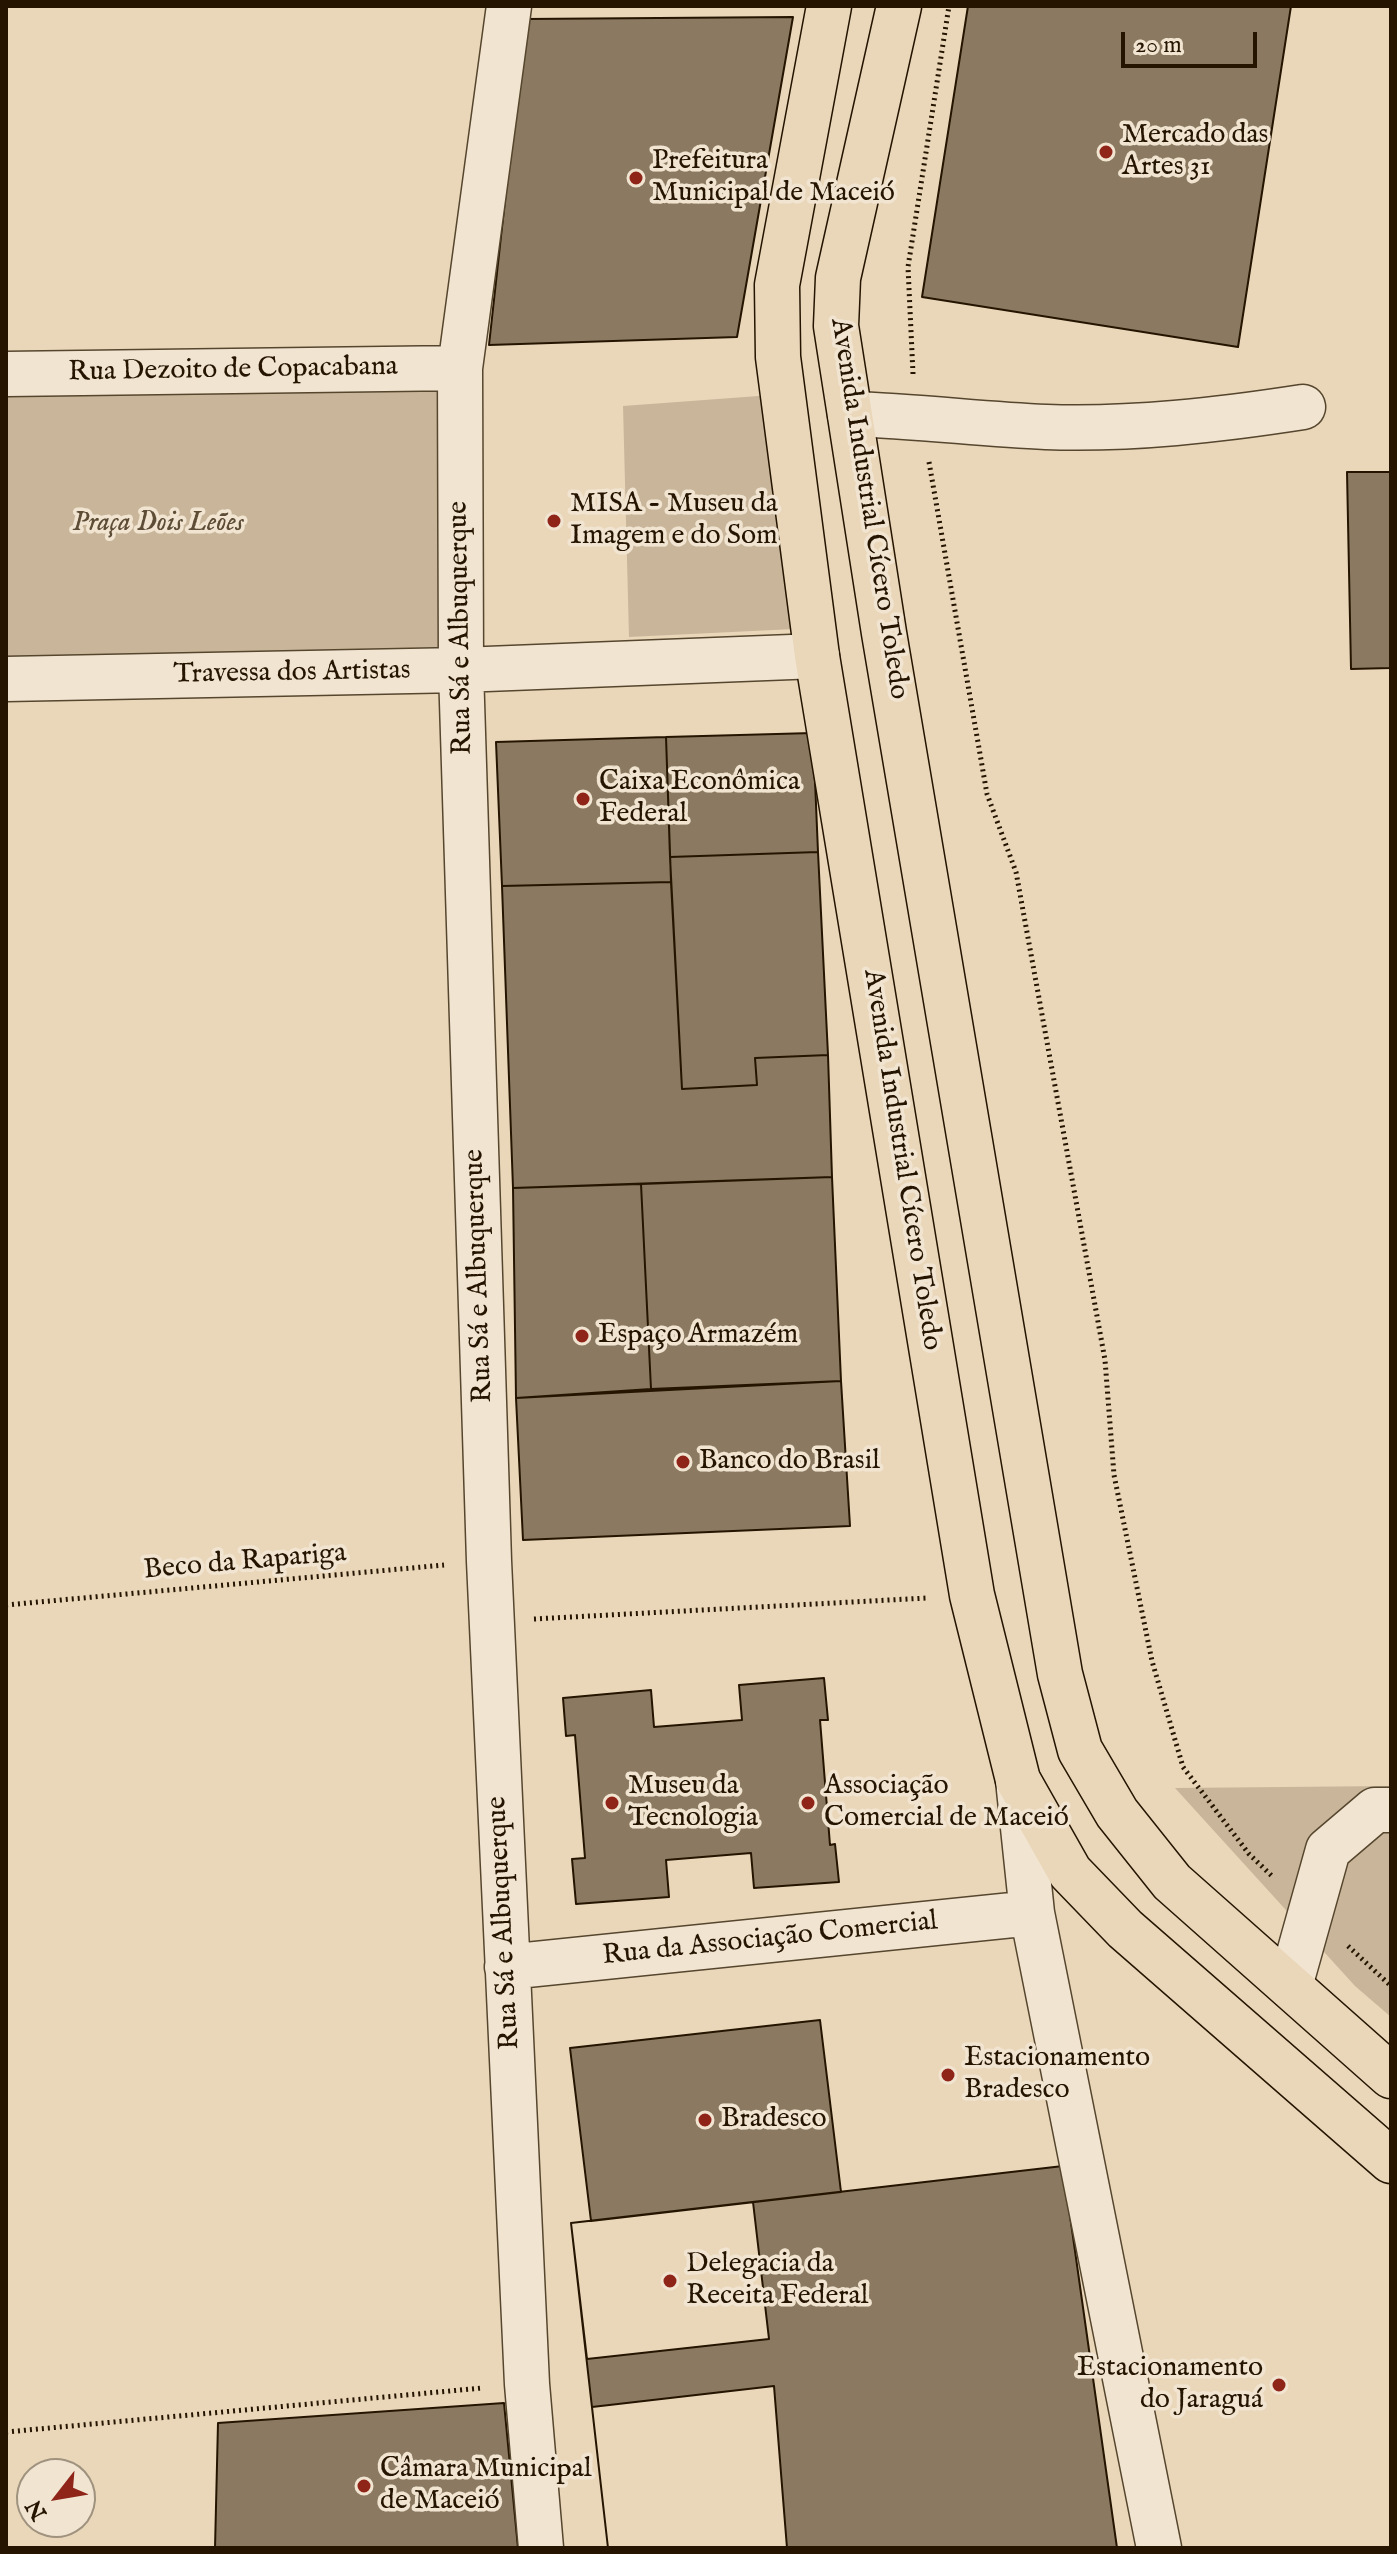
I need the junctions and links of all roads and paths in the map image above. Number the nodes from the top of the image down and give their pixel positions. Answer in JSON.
{"nodes":[{"id":1,"x":509,"y":6,"type":"edge"},
{"id":2,"x":829,"y":6,"type":"edge"},
{"id":3,"x":899,"y":6,"type":"edge"},
{"id":4,"x":949,"y":6,"type":"edge"},
{"id":5,"x":460,"y":368,"type":"junction"},
{"id":6,"x":6,"y":374,"type":"edge"},
{"id":7,"x":1303,"y":407,"type":"dead end"},
{"id":8,"x":850,"y":414,"type":"junction"},
{"id":9,"x":921,"y":417,"type":"junction"},
{"id":10,"x":817,"y":656,"type":"junction"},
{"id":11,"x":461,"y":670,"type":"junction"},
{"id":12,"x":6,"y":679,"type":"edge"},
{"id":13,"x":489,"y":1561,"type":"junction"},
{"id":14,"x":972,"y":1595,"type":"junction"},
{"id":15,"x":6,"y":1605,"type":"edge"},
{"id":16,"x":492,"y":1622,"type":"junction"},
{"id":17,"x":1018,"y":1780,"type":"junction"},
{"id":18,"x":1391,"y":1810,"type":"edge"},
{"id":19,"x":1311,"y":1912,"type":"junction"},
{"id":20,"x":1032,"y":1913,"type":"junction"},
{"id":21,"x":507,"y":1967,"type":"junction"},
{"id":22,"x":1290,"y":1986,"type":"junction"},
{"id":23,"x":1391,"y":1986,"type":"edge"},
{"id":24,"x":1391,"y":2076,"type":"edge"},
{"id":25,"x":1391,"y":2161,"type":"edge"},
{"id":26,"x":527,"y":2384,"type":"junction"},
{"id":27,"x":6,"y":2432,"type":"edge"},
{"id":28,"x":541,"y":2548,"type":"edge"},
{"id":29,"x":1159,"y":2548,"type":"edge"}],
"edges":[{"from":1,"to":5,"type":"street","name":"Rua Sá e Albuquerque"},
{"from":2,"to":10,"type":"main road","name":"Avenida Industrial Cícero Toledo"},
{"from":3,"to":8,"type":"main road","name":"Avenida Industrial Cícero Toledo"},
{"from":4,"to":9,"type":"path"},
{"from":5,"to":6,"type":"street","name":"Rua Dezoito de Copacabana"},
{"from":5,"to":11,"type":"street","name":"Rua Sá e Albuquerque"},
{"from":7,"to":9,"type":"street"},
{"from":8,"to":9,"type":"street"},
{"from":8,"to":22,"type":"main road","name":"Avenida Industrial Cícero Toledo"},
{"from":9,"to":19,"type":"path"},
{"from":10,"to":11,"type":"street","name":"Travessa dos Artistas"},
{"from":10,"to":14,"type":"main road","name":"Avenida Industrial Cícero Toledo"},
{"from":11,"to":12,"type":"street","name":"Travessa dos Artistas"},
{"from":11,"to":13,"type":"street","name":"Rua Sá e Albuquerque"},
{"from":13,"to":15,"type":"path","name":"Beco da Rapariga"},
{"from":13,"to":16,"type":"street","name":"Rua Sá e Albuquerque"},
{"from":14,"to":16,"type":"path"},
{"from":14,"to":17,"type":"main road","name":"Avenida Industrial Cícero Toledo"},
{"from":16,"to":21,"type":"street","name":"Rua Sá e Albuquerque"},
{"from":17,"to":20,"type":"street"},
{"from":17,"to":25,"type":"main road","name":"Avenida Industrial Cícero Toledo"},
{"from":18,"to":19,"type":"street"},
{"from":19,"to":22,"type":"street"},
{"from":19,"to":23,"type":"path"},
{"from":20,"to":21,"type":"street","name":"Rua da Associação Comercial"},
{"from":20,"to":29,"type":"street"},
{"from":21,"to":26,"type":"street","name":"Rua Sá e Albuquerque"},
{"from":22,"to":24,"type":"main road","name":"Avenida Industrial Cícero Toledo"},
{"from":26,"to":27,"type":"path"},
{"from":26,"to":28,"type":"street","name":"Rua Sá e Albuquerque"}]}
